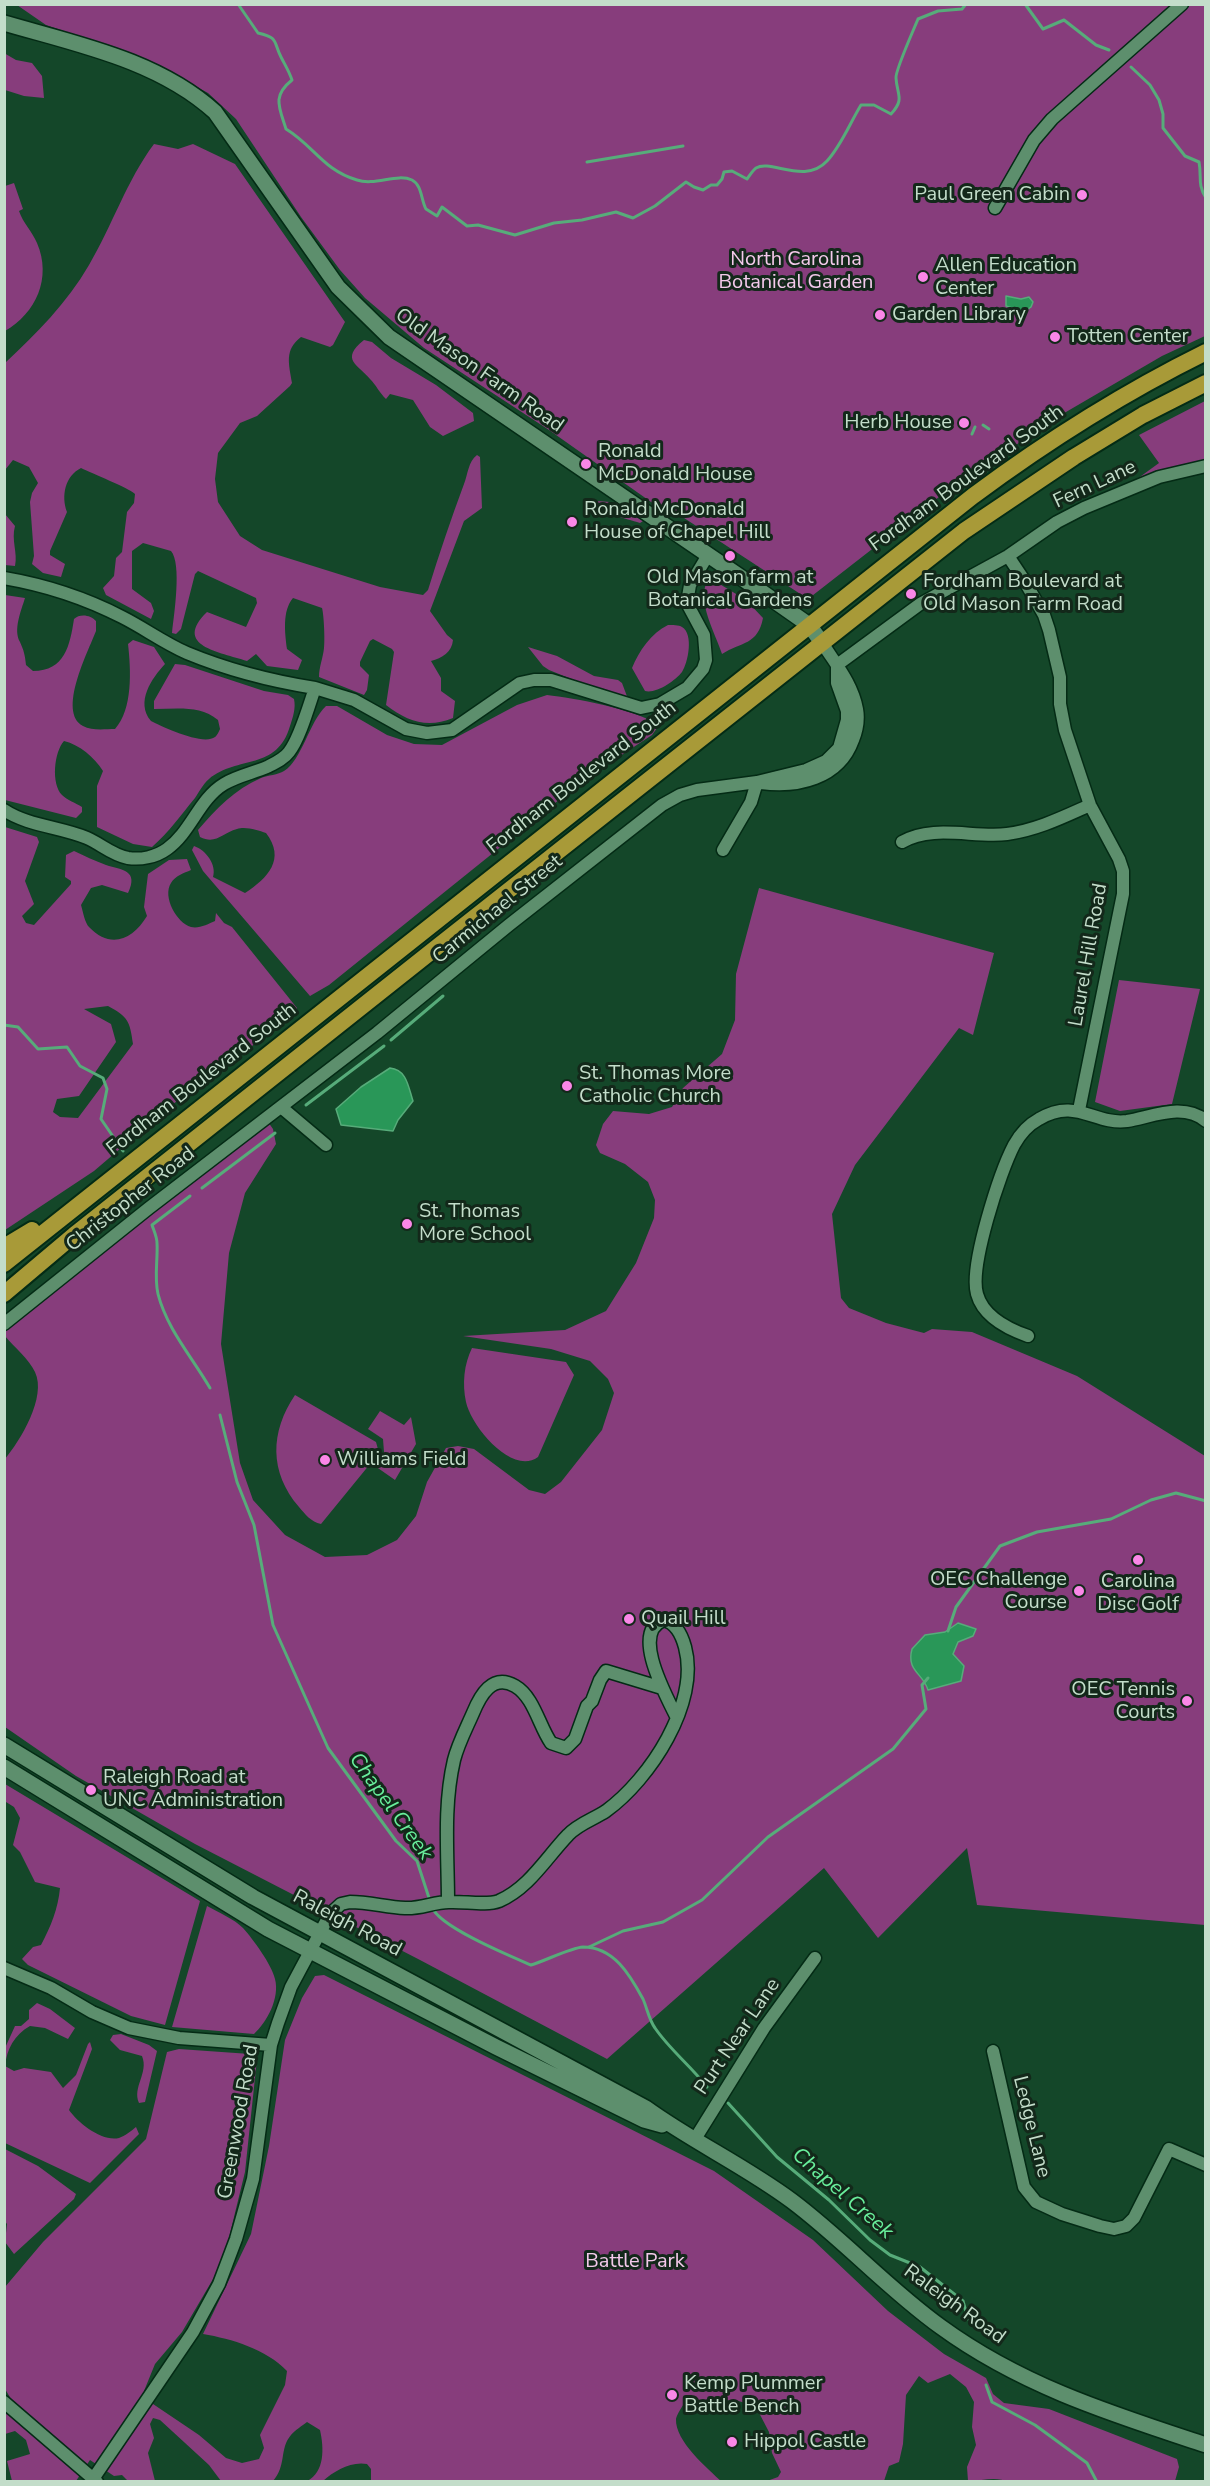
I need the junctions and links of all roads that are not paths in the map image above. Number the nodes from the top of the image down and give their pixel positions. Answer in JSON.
{"nodes":[{"id":1,"x":1182,"y":4,"type":"edge"},
{"id":2,"x":4,"y":23,"type":"edge"},
{"id":3,"x":995,"y":208,"type":"dead end"},
{"id":4,"x":1206,"y":352,"type":"edge"},
{"id":5,"x":1206,"y":383,"type":"edge"},
{"id":6,"x":1206,"y":466,"type":"edge"},
{"id":7,"x":708,"y":555,"type":"junction"},
{"id":8,"x":1008,"y":556,"type":"junction"},
{"id":9,"x":4,"y":578,"type":"edge"},
{"id":10,"x":809,"y":625,"type":"junction"},
{"id":11,"x":823,"y":644,"type":"junction"},
{"id":12,"x":837,"y":665,"type":"junction"},
{"id":13,"x":315,"y":688,"type":"junction"},
{"id":14,"x":757,"y":782,"type":"junction"},
{"id":15,"x":1090,"y":805,"type":"junction"},
{"id":16,"x":4,"y":810,"type":"edge"},
{"id":17,"x":902,"y":842,"type":"dead end"},
{"id":18,"x":723,"y":850,"type":"dead end"},
{"id":19,"x":281,"y":1107,"type":"junction"},
{"id":20,"x":1079,"y":1110,"type":"junction"},
{"id":21,"x":1206,"y":1120,"type":"edge"},
{"id":22,"x":326,"y":1145,"type":"dead end"},
{"id":23,"x":92,"y":1193,"type":"junction"},
{"id":24,"x":4,"y":1247,"type":"edge"},
{"id":25,"x":4,"y":1264,"type":"edge"},
{"id":26,"x":4,"y":1294,"type":"edge"},
{"id":27,"x":4,"y":1324,"type":"edge"},
{"id":28,"x":1028,"y":1336,"type":"dead end"},
{"id":29,"x":662,"y":1688,"type":"junction"},
{"id":30,"x":677,"y":1718,"type":"junction"},
{"id":31,"x":4,"y":1745,"type":"edge"},
{"id":32,"x":4,"y":1767,"type":"edge"},
{"id":33,"x":448,"y":1902,"type":"junction"},
{"id":34,"x":319,"y":1934,"type":"junction"},
{"id":35,"x":310,"y":1951,"type":"junction"},
{"id":36,"x":815,"y":1958,"type":"dead end"},
{"id":37,"x":4,"y":1968,"type":"edge"},
{"id":38,"x":271,"y":2044,"type":"junction"},
{"id":39,"x":993,"y":2051,"type":"dead end"},
{"id":40,"x":676,"y":2130,"type":"junction"},
{"id":41,"x":694,"y":2139,"type":"junction"},
{"id":42,"x":1206,"y":2165,"type":"edge"},
{"id":43,"x":4,"y":2402,"type":"edge"},
{"id":44,"x":1206,"y":2445,"type":"edge"},
{"id":45,"x":94,"y":2480,"type":"edge"}],
"edges":[{"from":1,"to":3,"type":"street"},
{"from":2,"to":7,"type":"main road","name":"Old Mason Farm Road"},
{"from":4,"to":10,"type":"highway","name":"Fordham Boulevard South"},
{"from":5,"to":11,"type":"highway","name":"Fordham Boulevard South"},
{"from":6,"to":8,"type":"street","name":"Fern Lane"},
{"from":7,"to":10,"type":"main road","name":"Old Mason Farm Road"},
{"from":7,"to":13,"type":"street"},
{"from":8,"to":12,"type":"street"},
{"from":8,"to":15,"type":"street","name":"Laurel Hill Road"},
{"from":9,"to":13,"type":"street"},
{"from":10,"to":11,"type":"main road","name":"Old Mason Farm Road"},
{"from":10,"to":23,"type":"highway","name":"Fordham Boulevard South"},
{"from":11,"to":12,"type":"street","name":"Old Mason Farm Road"},
{"from":11,"to":26,"type":"highway","name":"Fordham Boulevard South"},
{"from":12,"to":14,"type":"street","name":"Carmichael Street"},
{"from":13,"to":16,"type":"street"},
{"from":14,"to":18,"type":"street"},
{"from":14,"to":19,"type":"street","name":"Carmichael Street"},
{"from":15,"to":17,"type":"street"},
{"from":15,"to":20,"type":"street","name":"Laurel Hill Road"},
{"from":19,"to":22,"type":"street"},
{"from":19,"to":27,"type":"street","name":"Christopher Road"},
{"from":20,"to":21,"type":"street"},
{"from":20,"to":28,"type":"street"},
{"from":23,"to":24,"type":"highway"},
{"from":23,"to":25,"type":"highway","name":"Fordham Boulevard South"},
{"from":29,"to":30,"type":"street"},
{"from":29,"to":30,"type":"street"},
{"from":29,"to":33,"type":"street"},
{"from":30,"to":33,"type":"street"},
{"from":31,"to":34,"type":"main road","name":"Raleigh Road"},
{"from":32,"to":35,"type":"main road","name":"Raleigh Road"},
{"from":33,"to":34,"type":"street","name":"Greenwood Road"},
{"from":34,"to":35,"type":"street","name":"Greenwood Road"},
{"from":34,"to":40,"type":"main road","name":"Raleigh Road"},
{"from":35,"to":38,"type":"street","name":"Greenwood Road"},
{"from":35,"to":40,"type":"main road","name":"Raleigh Road"},
{"from":36,"to":41,"type":"street","name":"Purt Near Lane"},
{"from":37,"to":38,"type":"street"},
{"from":38,"to":45,"type":"street","name":"Greenwood Road"},
{"from":39,"to":42,"type":"street","name":"Ledge Lane"},
{"from":40,"to":41,"type":"main road","name":"Raleigh Road"},
{"from":41,"to":44,"type":"main road","name":"Raleigh Road"},
{"from":43,"to":45,"type":"street"}]}
